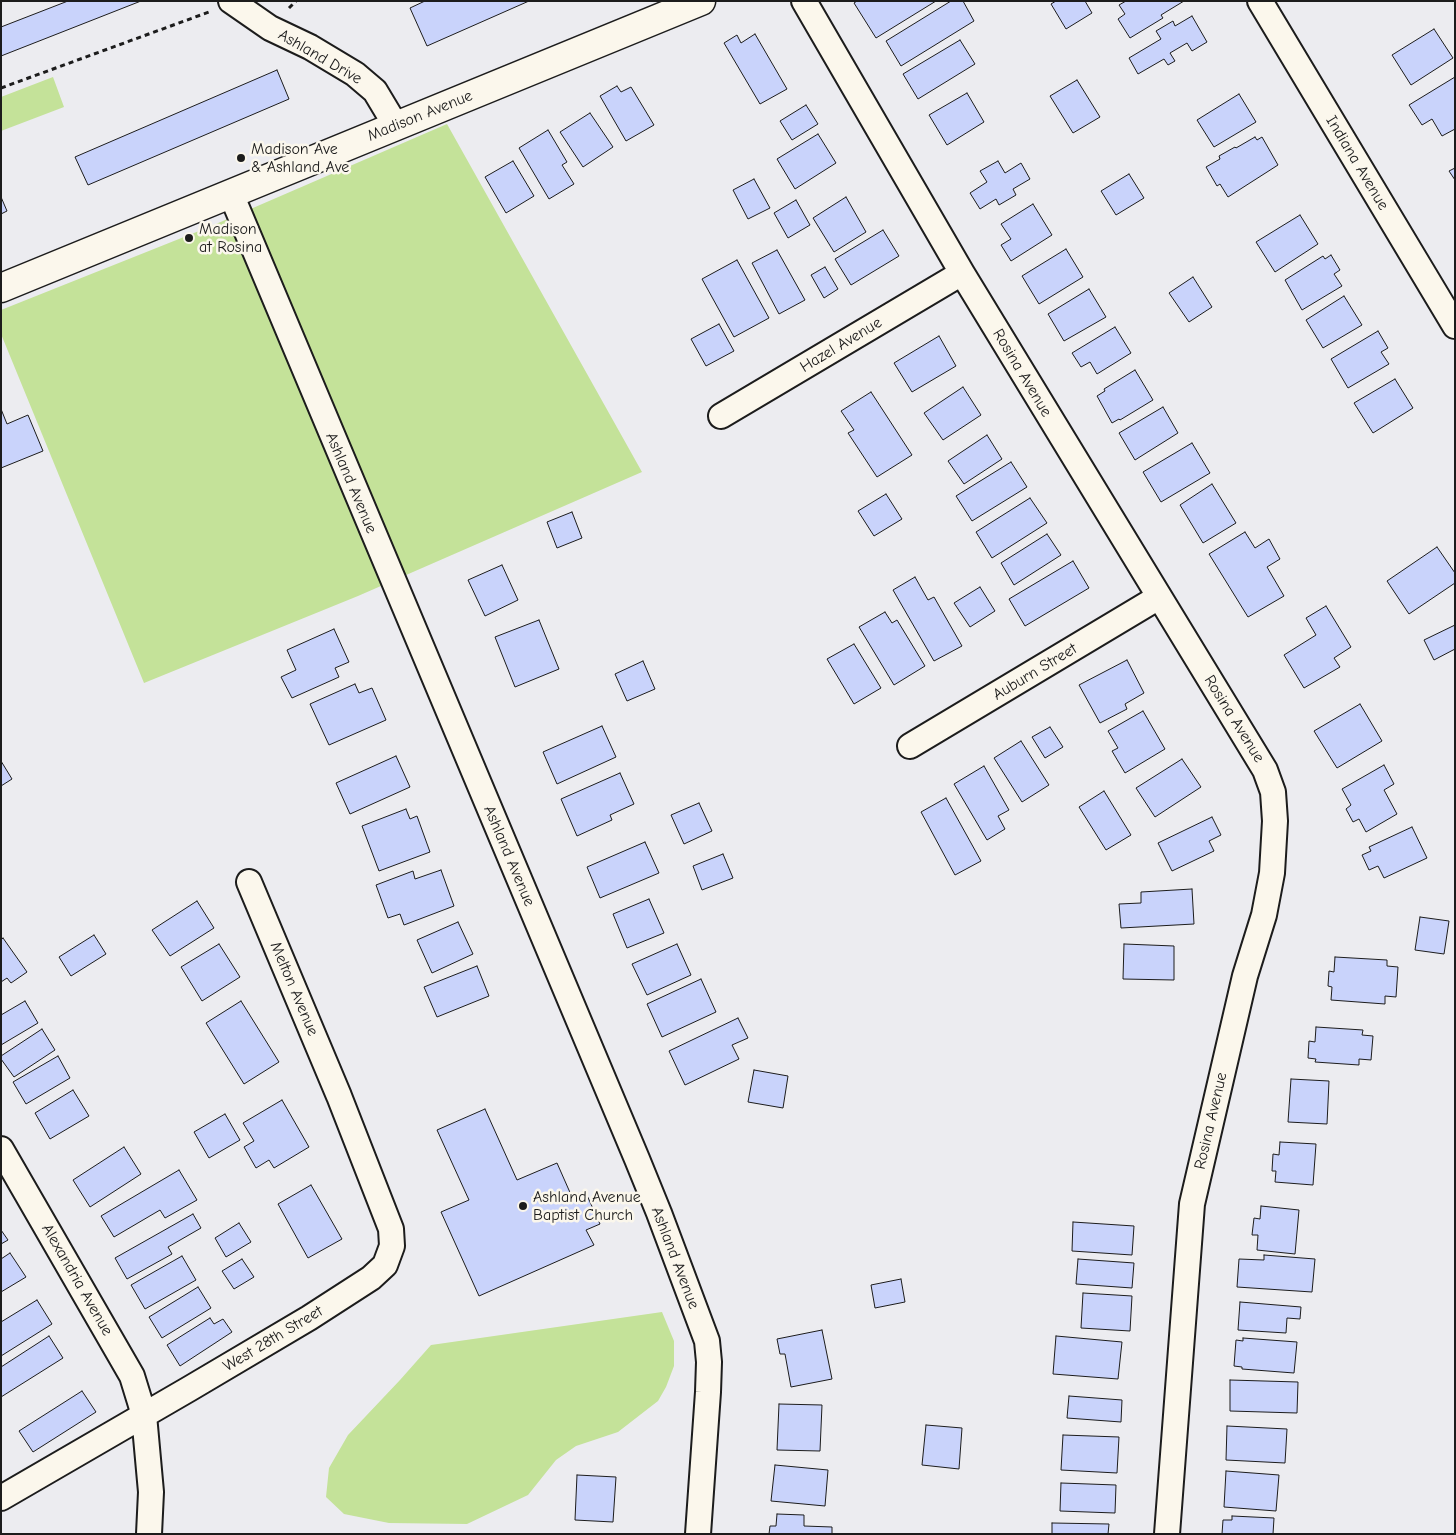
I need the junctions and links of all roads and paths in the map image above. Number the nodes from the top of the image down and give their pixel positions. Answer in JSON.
{"nodes":[{"id":1,"x":701,"y":1,"type":"edge"},
{"id":2,"x":804,"y":1,"type":"edge"},
{"id":3,"x":1260,"y":1,"type":"edge"},
{"id":4,"x":232,"y":2,"type":"edge"},
{"id":5,"x":1,"y":88,"type":"edge"},
{"id":6,"x":396,"y":126,"type":"junction"},
{"id":7,"x":231,"y":194,"type":"junction"},
{"id":8,"x":962,"y":273,"type":"junction"},
{"id":9,"x":1,"y":288,"type":"edge"},
{"id":10,"x":1455,"y":326,"type":"edge"},
{"id":11,"x":721,"y":416,"type":"dead end"},
{"id":12,"x":1159,"y":597,"type":"junction"},
{"id":13,"x":910,"y":746,"type":"dead end"},
{"id":14,"x":249,"y":882,"type":"dead end"},
{"id":15,"x":339,"y":1096,"type":"joint"},
{"id":16,"x":1,"y":1149,"type":"edge"},
{"id":17,"x":144,"y":1415,"type":"junction"},
{"id":18,"x":1,"y":1498,"type":"edge"},
{"id":19,"x":149,"y":1534,"type":"edge"},
{"id":20,"x":698,"y":1534,"type":"edge"},
{"id":21,"x":1167,"y":1534,"type":"edge"}],
"edges":[{"from":1,"to":6,"type":"main road","name":"Madison Avenue"},
{"from":2,"to":8,"type":"street","name":"Rosina Avenue"},
{"from":3,"to":10,"type":"street","name":"Indiana Avenue"},
{"from":4,"to":5,"type":"path"},
{"from":4,"to":6,"type":"street","name":"Ashland Drive"},
{"from":6,"to":7,"type":"main road","name":"Madison Avenue"},
{"from":7,"to":9,"type":"main road","name":"Madison Avenue"},
{"from":7,"to":20,"type":"street","name":"Ashland Avenue"},
{"from":8,"to":11,"type":"street","name":"Hazel Avenue"},
{"from":8,"to":12,"type":"street","name":"Rosina Avenue"},
{"from":12,"to":13,"type":"street","name":"Auburn Street"},
{"from":12,"to":21,"type":"street","name":"Rosina Avenue"},
{"from":14,"to":15,"type":"street","name":"Melton Avenue"},
{"from":15,"to":17,"type":"street","name":"West 28th Street"},
{"from":16,"to":17,"type":"street","name":"Alexandria Avenue"},
{"from":17,"to":18,"type":"street","name":"West 28th Street"},
{"from":17,"to":19,"type":"street","name":"Alexandria Avenue"}]}
